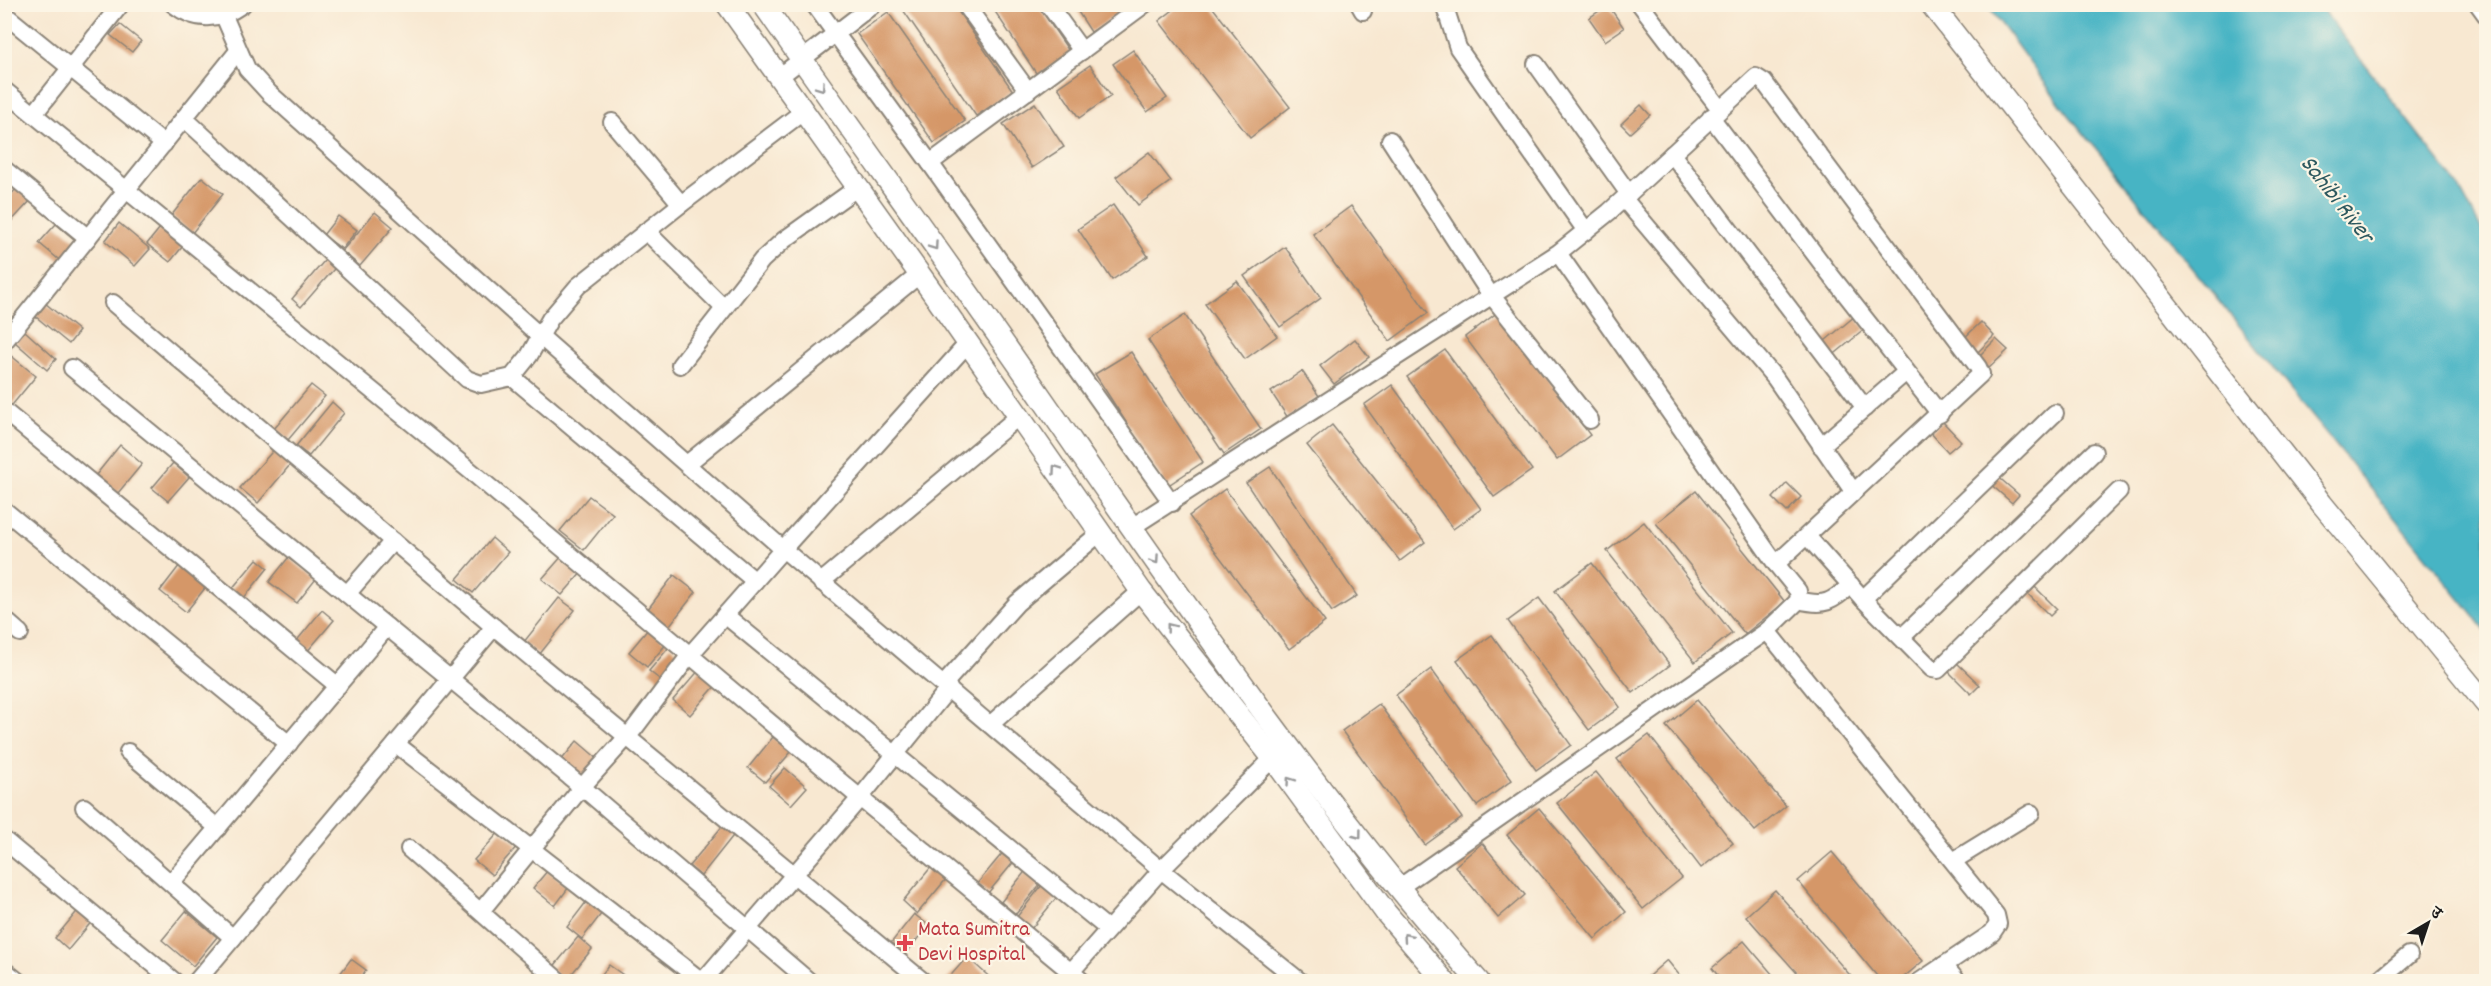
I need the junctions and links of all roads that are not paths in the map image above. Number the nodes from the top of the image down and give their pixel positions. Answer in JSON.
{"nodes":[{"id":1,"x":121,"y":4,"type":"edge"},
{"id":2,"x":173,"y":4,"type":"edge"},
{"id":3,"x":243,"y":4,"type":"edge"},
{"id":4,"x":727,"y":4,"type":"edge"},
{"id":5,"x":763,"y":4,"type":"edge"},
{"id":6,"x":814,"y":4,"type":"edge"},
{"id":7,"x":874,"y":4,"type":"edge"},
{"id":8,"x":965,"y":4,"type":"edge"},
{"id":9,"x":1048,"y":4,"type":"edge"},
{"id":10,"x":1145,"y":4,"type":"edge"},
{"id":11,"x":1444,"y":4,"type":"edge"},
{"id":12,"x":1640,"y":4,"type":"edge"},
{"id":13,"x":1932,"y":4,"type":"edge"},
{"id":14,"x":2478,"y":4,"type":"edge"},
{"id":15,"x":218,"y":10,"type":"edge"},
{"id":16,"x":2487,"y":15,"type":"edge"},
{"id":17,"x":9,"y":18,"type":"dead end"},
{"id":18,"x":836,"y":35,"type":"junction"},
{"id":19,"x":238,"y":51,"type":"junction"},
{"id":20,"x":1082,"y":51,"type":"junction"},
{"id":21,"x":802,"y":60,"type":"junction"},
{"id":22,"x":1536,"y":64,"type":"dead end"},
{"id":23,"x":70,"y":68,"type":"junction"},
{"id":24,"x":779,"y":77,"type":"junction"},
{"id":25,"x":4,"y":90,"type":"edge"},
{"id":26,"x":1028,"y":91,"type":"junction"},
{"id":27,"x":804,"y":111,"type":"junction"},
{"id":28,"x":1716,"y":113,"type":"junction"},
{"id":29,"x":34,"y":114,"type":"junction"},
{"id":30,"x":184,"y":118,"type":"junction"},
{"id":31,"x":612,"y":122,"type":"dead end"},
{"id":32,"x":1390,"y":140,"type":"dead end"},
{"id":33,"x":164,"y":144,"type":"junction"},
{"id":34,"x":1672,"y":154,"type":"junction"},
{"id":35,"x":930,"y":163,"type":"junction"},
{"id":36,"x":4,"y":169,"type":"edge"},
{"id":37,"x":858,"y":187,"type":"junction"},
{"id":38,"x":127,"y":189,"type":"junction"},
{"id":39,"x":1627,"y":196,"type":"junction"},
{"id":40,"x":681,"y":204,"type":"junction"},
{"id":41,"x":646,"y":231,"type":"junction"},
{"id":42,"x":1586,"y":231,"type":"junction"},
{"id":43,"x":88,"y":238,"type":"junction"},
{"id":44,"x":1558,"y":253,"type":"junction"},
{"id":45,"x":920,"y":274,"type":"junction"},
{"id":46,"x":1492,"y":296,"type":"junction"},
{"id":47,"x":113,"y":303,"type":"dead end"},
{"id":48,"x":724,"y":308,"type":"junction"},
{"id":49,"x":11,"y":321,"type":"edge"},
{"id":50,"x":540,"y":336,"type":"junction"},
{"id":51,"x":4,"y":342,"type":"edge"},
{"id":52,"x":968,"y":343,"type":"junction"},
{"id":53,"x":680,"y":365,"type":"dead end"},
{"id":54,"x":72,"y":368,"type":"dead end"},
{"id":55,"x":1906,"y":372,"type":"junction"},
{"id":56,"x":512,"y":377,"type":"junction"},
{"id":57,"x":1865,"y":408,"type":"junction"},
{"id":58,"x":4,"y":411,"type":"edge"},
{"id":59,"x":2055,"y":413,"type":"dead end"},
{"id":60,"x":1940,"y":414,"type":"junction"},
{"id":61,"x":1019,"y":416,"type":"junction"},
{"id":62,"x":1590,"y":420,"type":"dead end"},
{"id":63,"x":1821,"y":446,"type":"junction"},
{"id":64,"x":2094,"y":452,"type":"dead end"},
{"id":65,"x":687,"y":464,"type":"junction"},
{"id":66,"x":1853,"y":491,"type":"junction"},
{"id":67,"x":2119,"y":491,"type":"dead end"},
{"id":68,"x":1172,"y":503,"type":"junction"},
{"id":69,"x":4,"y":510,"type":"edge"},
{"id":70,"x":1132,"y":527,"type":"junction"},
{"id":71,"x":1101,"y":532,"type":"junction"},
{"id":72,"x":1807,"y":536,"type":"junction"},
{"id":73,"x":393,"y":541,"type":"junction"},
{"id":74,"x":783,"y":549,"type":"junction"},
{"id":75,"x":1776,"y":564,"type":"junction"},
{"id":76,"x":755,"y":581,"type":"junction"},
{"id":77,"x":821,"y":582,"type":"junction"},
{"id":78,"x":1851,"y":585,"type":"junction"},
{"id":79,"x":1141,"y":591,"type":"junction"},
{"id":80,"x":347,"y":594,"type":"junction"},
{"id":81,"x":1863,"y":599,"type":"junction"},
{"id":82,"x":1799,"y":600,"type":"junction"},
{"id":83,"x":725,"y":615,"type":"junction"},
{"id":84,"x":4,"y":620,"type":"edge"},
{"id":85,"x":387,"y":627,"type":"junction"},
{"id":86,"x":494,"y":627,"type":"junction"},
{"id":87,"x":1767,"y":631,"type":"junction"},
{"id":88,"x":20,"y":633,"type":"dead end"},
{"id":89,"x":1902,"y":637,"type":"junction"},
{"id":90,"x":689,"y":656,"type":"junction"},
{"id":91,"x":450,"y":679,"type":"junction"},
{"id":92,"x":338,"y":686,"type":"junction"},
{"id":93,"x":946,"y":686,"type":"junction"},
{"id":94,"x":2487,"y":704,"type":"edge"},
{"id":95,"x":991,"y":724,"type":"junction"},
{"id":96,"x":626,"y":736,"type":"junction"},
{"id":97,"x":289,"y":744,"type":"junction"},
{"id":98,"x":396,"y":744,"type":"junction"},
{"id":99,"x":1280,"y":751,"type":"junction"},
{"id":100,"x":128,"y":753,"type":"dead end"},
{"id":101,"x":895,"y":753,"type":"junction"},
{"id":102,"x":582,"y":787,"type":"junction"},
{"id":103,"x":860,"y":798,"type":"junction"},
{"id":104,"x":84,"y":807,"type":"dead end"},
{"id":105,"x":2031,"y":813,"type":"dead end"},
{"id":106,"x":218,"y":828,"type":"junction"},
{"id":107,"x":4,"y":840,"type":"edge"},
{"id":108,"x":409,"y":849,"type":"dead end"},
{"id":109,"x":531,"y":849,"type":"junction"},
{"id":110,"x":1953,"y":861,"type":"junction"},
{"id":111,"x":1161,"y":870,"type":"junction"},
{"id":112,"x":793,"y":875,"type":"junction"},
{"id":113,"x":171,"y":883,"type":"junction"},
{"id":114,"x":1400,"y":888,"type":"junction"},
{"id":115,"x":481,"y":911,"type":"junction"},
{"id":116,"x":746,"y":929,"type":"junction"},
{"id":117,"x":1108,"y":929,"type":"junction"},
{"id":118,"x":233,"y":938,"type":"junction"},
{"id":119,"x":2409,"y":956,"type":"dead end"},
{"id":120,"x":1944,"y":965,"type":"junction"},
{"id":121,"x":4,"y":970,"type":"edge"},
{"id":122,"x":1072,"y":978,"type":"edge"},
{"id":123,"x":19,"y":981,"type":"edge"},
{"id":124,"x":175,"y":981,"type":"edge"},
{"id":125,"x":196,"y":981,"type":"edge"},
{"id":126,"x":560,"y":981,"type":"edge"},
{"id":127,"x":703,"y":981,"type":"edge"},
{"id":128,"x":810,"y":981,"type":"edge"},
{"id":129,"x":924,"y":981,"type":"edge"},
{"id":130,"x":1302,"y":981,"type":"edge"},
{"id":131,"x":1445,"y":981,"type":"edge"},
{"id":132,"x":1479,"y":981,"type":"edge"},
{"id":133,"x":1919,"y":981,"type":"edge"},
{"id":134,"x":1958,"y":981,"type":"edge"},
{"id":135,"x":2376,"y":981,"type":"edge"}],
"edges":[{"from":1,"to":23,"type":"street"},
{"from":2,"to":15,"type":"street"},
{"from":3,"to":15,"type":"street"},
{"from":4,"to":24,"type":"street"},
{"from":5,"to":21,"type":"street"},
{"from":6,"to":18,"type":"street"},
{"from":7,"to":18,"type":"street"},
{"from":8,"to":26,"type":"street"},
{"from":9,"to":20,"type":"street"},
{"from":10,"to":20,"type":"street"},
{"from":11,"to":42,"type":"street"},
{"from":12,"to":28,"type":"street"},
{"from":13,"to":94,"type":"street"},
{"from":14,"to":16,"type":"street"},
{"from":15,"to":19,"type":"street"},
{"from":17,"to":23,"type":"street"},
{"from":18,"to":21,"type":"street"},
{"from":18,"to":35,"type":"street"},
{"from":19,"to":30,"type":"street"},
{"from":19,"to":50,"type":"street"},
{"from":20,"to":26,"type":"street"},
{"from":21,"to":24,"type":"street"},
{"from":21,"to":70,"type":"street","one_way":true},
{"from":22,"to":39,"type":"street"},
{"from":23,"to":29,"type":"street"},
{"from":23,"to":33,"type":"street"},
{"from":24,"to":27,"type":"street"},
{"from":25,"to":29,"type":"street"},
{"from":26,"to":35,"type":"street"},
{"from":27,"to":37,"type":"street"},
{"from":27,"to":40,"type":"street"},
{"from":28,"to":34,"type":"street"},
{"from":28,"to":55,"type":"street"},
{"from":28,"to":60,"type":"street"},
{"from":29,"to":38,"type":"street"},
{"from":30,"to":33,"type":"street"},
{"from":30,"to":56,"type":"street"},
{"from":31,"to":40,"type":"street"},
{"from":32,"to":46,"type":"street"},
{"from":33,"to":38,"type":"street"},
{"from":34,"to":39,"type":"street"},
{"from":34,"to":57,"type":"street"},
{"from":35,"to":68,"type":"street"},
{"from":36,"to":43,"type":"street"},
{"from":37,"to":45,"type":"street"},
{"from":37,"to":48,"type":"street"},
{"from":38,"to":43,"type":"street"},
{"from":38,"to":90,"type":"street"},
{"from":39,"to":42,"type":"street"},
{"from":39,"to":63,"type":"street"},
{"from":40,"to":41,"type":"street"},
{"from":41,"to":48,"type":"street"},
{"from":41,"to":50,"type":"street"},
{"from":42,"to":44,"type":"street"},
{"from":43,"to":49,"type":"street"},
{"from":44,"to":46,"type":"street"},
{"from":44,"to":75,"type":"street"},
{"from":45,"to":52,"type":"street"},
{"from":45,"to":65,"type":"street"},
{"from":46,"to":62,"type":"street"},
{"from":46,"to":68,"type":"street"},
{"from":47,"to":73,"type":"street"},
{"from":48,"to":53,"type":"street"},
{"from":49,"to":51,"type":"street"},
{"from":50,"to":56,"type":"street"},
{"from":50,"to":65,"type":"street"},
{"from":52,"to":61,"type":"street"},
{"from":52,"to":74,"type":"street"},
{"from":54,"to":80,"type":"street"},
{"from":55,"to":57,"type":"street"},
{"from":55,"to":60,"type":"street"},
{"from":56,"to":76,"type":"street"},
{"from":57,"to":63,"type":"street"},
{"from":58,"to":92,"type":"street"},
{"from":59,"to":81,"type":"street"},
{"from":60,"to":66,"type":"street"},
{"from":71,"to":61,"type":"street","one_way":true},
{"from":61,"to":77,"type":"street"},
{"from":63,"to":66,"type":"street"},
{"from":64,"to":89,"type":"street"},
{"from":65,"to":74,"type":"street"},
{"from":66,"to":72,"type":"street"},
{"from":67,"to":89,"type":"street"},
{"from":68,"to":70,"type":"street"},
{"from":69,"to":97,"type":"street"},
{"from":70,"to":99,"type":"street","one_way":true},
{"from":71,"to":79,"type":"street"},
{"from":71,"to":93,"type":"street"},
{"from":72,"to":75,"type":"street"},
{"from":72,"to":78,"type":"street"},
{"from":73,"to":80,"type":"street"},
{"from":73,"to":86,"type":"street"},
{"from":74,"to":76,"type":"street"},
{"from":74,"to":77,"type":"street"},
{"from":75,"to":82,"type":"street"},
{"from":76,"to":83,"type":"street"},
{"from":77,"to":93,"type":"street"},
{"from":78,"to":81,"type":"street"},
{"from":78,"to":82,"type":"street"},
{"from":79,"to":95,"type":"street"},
{"from":99,"to":79,"type":"street","one_way":true},
{"from":80,"to":85,"type":"street"},
{"from":81,"to":89,"type":"street"},
{"from":82,"to":87,"type":"street"},
{"from":83,"to":90,"type":"street"},
{"from":83,"to":101,"type":"street"},
{"from":84,"to":88,"type":"street"},
{"from":85,"to":91,"type":"street"},
{"from":85,"to":92,"type":"street"},
{"from":86,"to":91,"type":"street"},
{"from":86,"to":96,"type":"street"},
{"from":87,"to":110,"type":"street"},
{"from":87,"to":114,"type":"street"},
{"from":90,"to":96,"type":"street"},
{"from":90,"to":103,"type":"street"},
{"from":91,"to":98,"type":"street"},
{"from":91,"to":102,"type":"street"},
{"from":92,"to":97,"type":"street"},
{"from":93,"to":95,"type":"street"},
{"from":93,"to":101,"type":"street"},
{"from":95,"to":111,"type":"street"},
{"from":96,"to":102,"type":"street"},
{"from":96,"to":112,"type":"street"},
{"from":97,"to":106,"type":"street"},
{"from":98,"to":109,"type":"street"},
{"from":98,"to":118,"type":"street"},
{"from":99,"to":111,"type":"street"},
{"from":99,"to":114,"type":"street","one_way":true},
{"from":131,"to":99,"type":"street","one_way":true},
{"from":100,"to":106,"type":"street"},
{"from":101,"to":103,"type":"street"},
{"from":101,"to":117,"type":"street"},
{"from":102,"to":109,"type":"street"},
{"from":102,"to":116,"type":"street"},
{"from":103,"to":112,"type":"street"},
{"from":103,"to":122,"type":"street"},
{"from":104,"to":113,"type":"street"},
{"from":105,"to":110,"type":"street"},
{"from":106,"to":113,"type":"street"},
{"from":107,"to":124,"type":"street"},
{"from":108,"to":115,"type":"street"},
{"from":109,"to":115,"type":"street"},
{"from":109,"to":127,"type":"street"},
{"from":110,"to":120,"type":"street"},
{"from":111,"to":117,"type":"street"},
{"from":111,"to":130,"type":"street"},
{"from":112,"to":116,"type":"street"},
{"from":112,"to":129,"type":"street"},
{"from":113,"to":118,"type":"street"},
{"from":114,"to":132,"type":"street"},
{"from":115,"to":126,"type":"street"},
{"from":116,"to":127,"type":"street"},
{"from":116,"to":128,"type":"street"},
{"from":117,"to":122,"type":"street"},
{"from":118,"to":125,"type":"street"},
{"from":119,"to":135,"type":"street"},
{"from":120,"to":133,"type":"street"},
{"from":120,"to":134,"type":"street"},
{"from":121,"to":123,"type":"street"}]}
